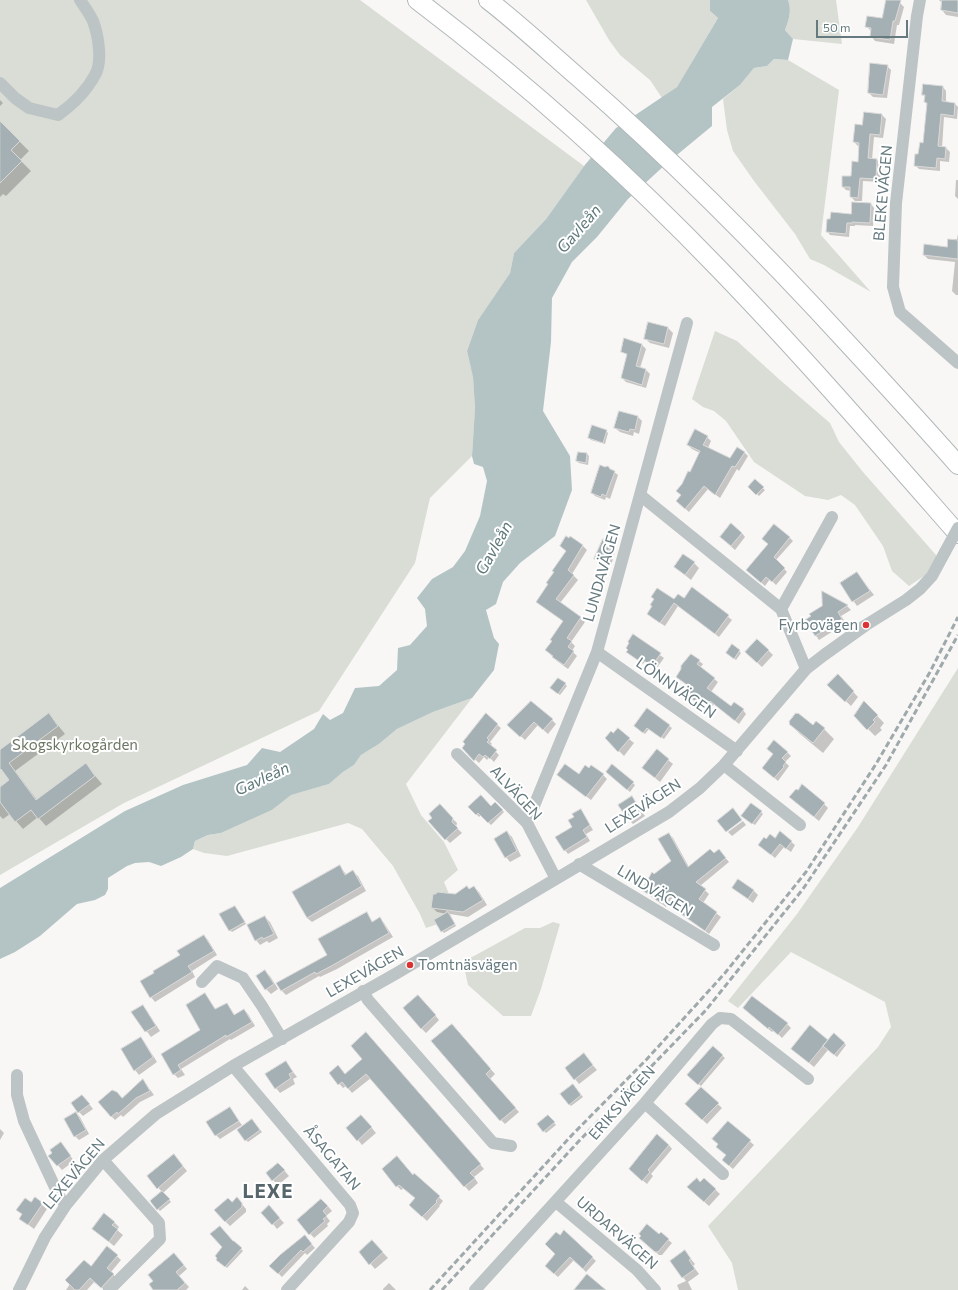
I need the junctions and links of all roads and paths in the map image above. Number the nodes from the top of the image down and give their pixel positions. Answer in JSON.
{"nodes":[{"id":1,"x":80,"y":0,"type":"edge"},
{"id":2,"x":417,"y":0,"type":"edge"},
{"id":3,"x":488,"y":0,"type":"edge"},
{"id":4,"x":920,"y":0,"type":"edge"},
{"id":5,"x":0,"y":83,"type":"edge"},
{"id":6,"x":687,"y":324,"type":"dead end"},
{"id":7,"x":958,"y":363,"type":"edge"},
{"id":8,"x":958,"y":465,"type":"edge"},
{"id":9,"x":640,"y":495,"type":"junction"},
{"id":10,"x":832,"y":516,"type":"dead end"},
{"id":11,"x":958,"y":528,"type":"edge"},
{"id":12,"x":958,"y":534,"type":"edge"},
{"id":13,"x":781,"y":609,"type":"junction"},
{"id":14,"x":597,"y":652,"type":"junction"},
{"id":15,"x":806,"y":670,"type":"junction"},
{"id":16,"x":736,"y":751,"type":"junction"},
{"id":17,"x":457,"y":754,"type":"dead end"},
{"id":18,"x":724,"y":765,"type":"junction"},
{"id":19,"x":527,"y":823,"type":"junction"},
{"id":20,"x":800,"y":825,"type":"dead end"},
{"id":21,"x":580,"y":864,"type":"junction"},
{"id":22,"x":556,"y":879,"type":"junction"},
{"id":23,"x":714,"y":945,"type":"dead end"},
{"id":24,"x":202,"y":982,"type":"dead end"},
{"id":25,"x":362,"y":991,"type":"junction"},
{"id":26,"x":282,"y":1039,"type":"junction"},
{"id":27,"x":233,"y":1066,"type":"junction"},
{"id":28,"x":17,"y":1075,"type":"dead end"},
{"id":29,"x":808,"y":1079,"type":"dead end"},
{"id":30,"x":644,"y":1103,"type":"junction"},
{"id":31,"x":511,"y":1146,"type":"dead end"},
{"id":32,"x":102,"y":1160,"type":"junction"},
{"id":33,"x":723,"y":1174,"type":"dead end"},
{"id":34,"x":556,"y":1202,"type":"junction"},
{"id":35,"x":66,"y":1205,"type":"junction"},
{"id":36,"x":19,"y":1290,"type":"edge"},
{"id":37,"x":110,"y":1290,"type":"edge"},
{"id":38,"x":287,"y":1290,"type":"edge"},
{"id":39,"x":475,"y":1290,"type":"edge"},
{"id":40,"x":655,"y":1290,"type":"edge"}],
"edges":[{"from":1,"to":5,"type":"street"},
{"from":2,"to":12,"type":"highway"},
{"from":3,"to":8,"type":"highway"},
{"from":4,"to":7,"type":"street","name":"BLEKEVÄGEN"},
{"from":6,"to":9,"type":"street","name":"LUNDAVÄGEN"},
{"from":9,"to":13,"type":"street"},
{"from":9,"to":14,"type":"street","name":"LUNDAVÄGEN"},
{"from":10,"to":13,"type":"street"},
{"from":11,"to":15,"type":"street","name":"LEXEVÄGEN","bridge":true},
{"from":13,"to":15,"type":"street"},
{"from":14,"to":16,"type":"street","name":"LÖNNVÄGEN"},
{"from":14,"to":19,"type":"street","name":"LUNDAVÄGEN"},
{"from":15,"to":16,"type":"street","name":"LEXEVÄGEN"},
{"from":16,"to":18,"type":"street","name":"LEXEVÄGEN"},
{"from":17,"to":19,"type":"street","name":"ALVÄGEN"},
{"from":18,"to":20,"type":"street"},
{"from":18,"to":21,"type":"street","name":"LEXEVÄGEN"},
{"from":19,"to":22,"type":"street","name":"ALVÄGEN"},
{"from":21,"to":22,"type":"street","name":"LEXEVÄGEN"},
{"from":21,"to":23,"type":"street","name":"LINDVÄGEN"},
{"from":22,"to":25,"type":"street","name":"LEXEVÄGEN"},
{"from":24,"to":26,"type":"street"},
{"from":25,"to":26,"type":"street","name":"LEXEVÄGEN"},
{"from":25,"to":31,"type":"street"},
{"from":26,"to":27,"type":"street","name":"LEXEVÄGEN"},
{"from":27,"to":32,"type":"street","name":"LEXEVÄGEN"},
{"from":27,"to":38,"type":"street","name":"ÅSAGATAN"},
{"from":28,"to":35,"type":"street"},
{"from":29,"to":30,"type":"street","name":"ERIKSVÄGEN"},
{"from":30,"to":33,"type":"street"},
{"from":30,"to":34,"type":"street","name":"ERIKSVÄGEN"},
{"from":32,"to":35,"type":"street","name":"LEXEVÄGEN"},
{"from":32,"to":37,"type":"street"},
{"from":34,"to":39,"type":"street","name":"ERIKSVÄGEN"},
{"from":34,"to":40,"type":"street","name":"URDARVÄGEN"},
{"from":35,"to":36,"type":"street","name":"LEXEVÄGEN"}]}
